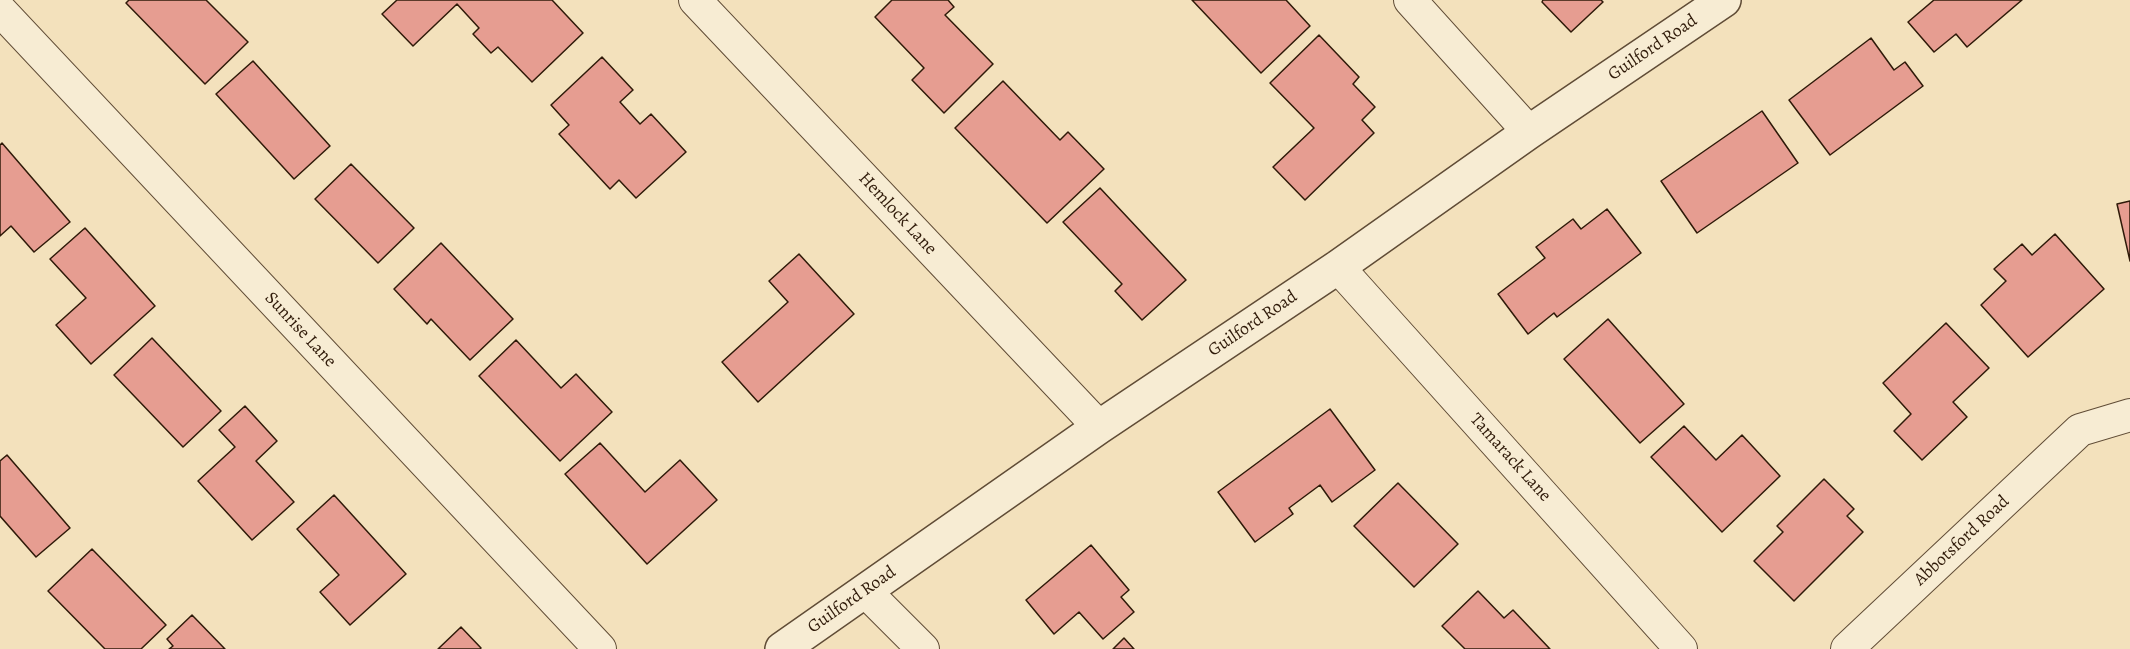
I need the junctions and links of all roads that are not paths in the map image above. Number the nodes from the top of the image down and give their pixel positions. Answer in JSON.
{"nodes":[{"id":1,"x":695,"y":0,"type":"edge"},
{"id":2,"x":1410,"y":0,"type":"edge"},
{"id":3,"x":1724,"y":0,"type":"edge"},
{"id":4,"x":0,"y":10,"type":"edge"},
{"id":5,"x":1529,"y":132,"type":"junction"},
{"id":6,"x":1338,"y":267,"type":"junction"},
{"id":7,"x":2130,"y":415,"type":"edge"},
{"id":8,"x":1099,"y":427,"type":"junction"},
{"id":9,"x":865,"y":591,"type":"junction"},
{"id":10,"x":600,"y":649,"type":"edge"},
{"id":11,"x":782,"y":649,"type":"edge"},
{"id":12,"x":923,"y":649,"type":"edge"},
{"id":13,"x":1682,"y":649,"type":"edge"},
{"id":14,"x":1847,"y":649,"type":"edge"}],
"edges":[{"from":1,"to":8,"type":"street","name":"Hemlock Lane"},
{"from":2,"to":5,"type":"street"},
{"from":3,"to":5,"type":"street","name":"Guilford Road"},
{"from":4,"to":10,"type":"street","name":"Sunrise Lane"},
{"from":5,"to":6,"type":"street","name":"Guilford Road"},
{"from":6,"to":8,"type":"street","name":"Guilford Road"},
{"from":6,"to":13,"type":"street","name":"Tamarack Lane"},
{"from":7,"to":14,"type":"street","name":"Abbotsford Road"},
{"from":8,"to":9,"type":"street","name":"Guilford Road"},
{"from":9,"to":11,"type":"street","name":"Guilford Road"},
{"from":9,"to":12,"type":"street"}]}
